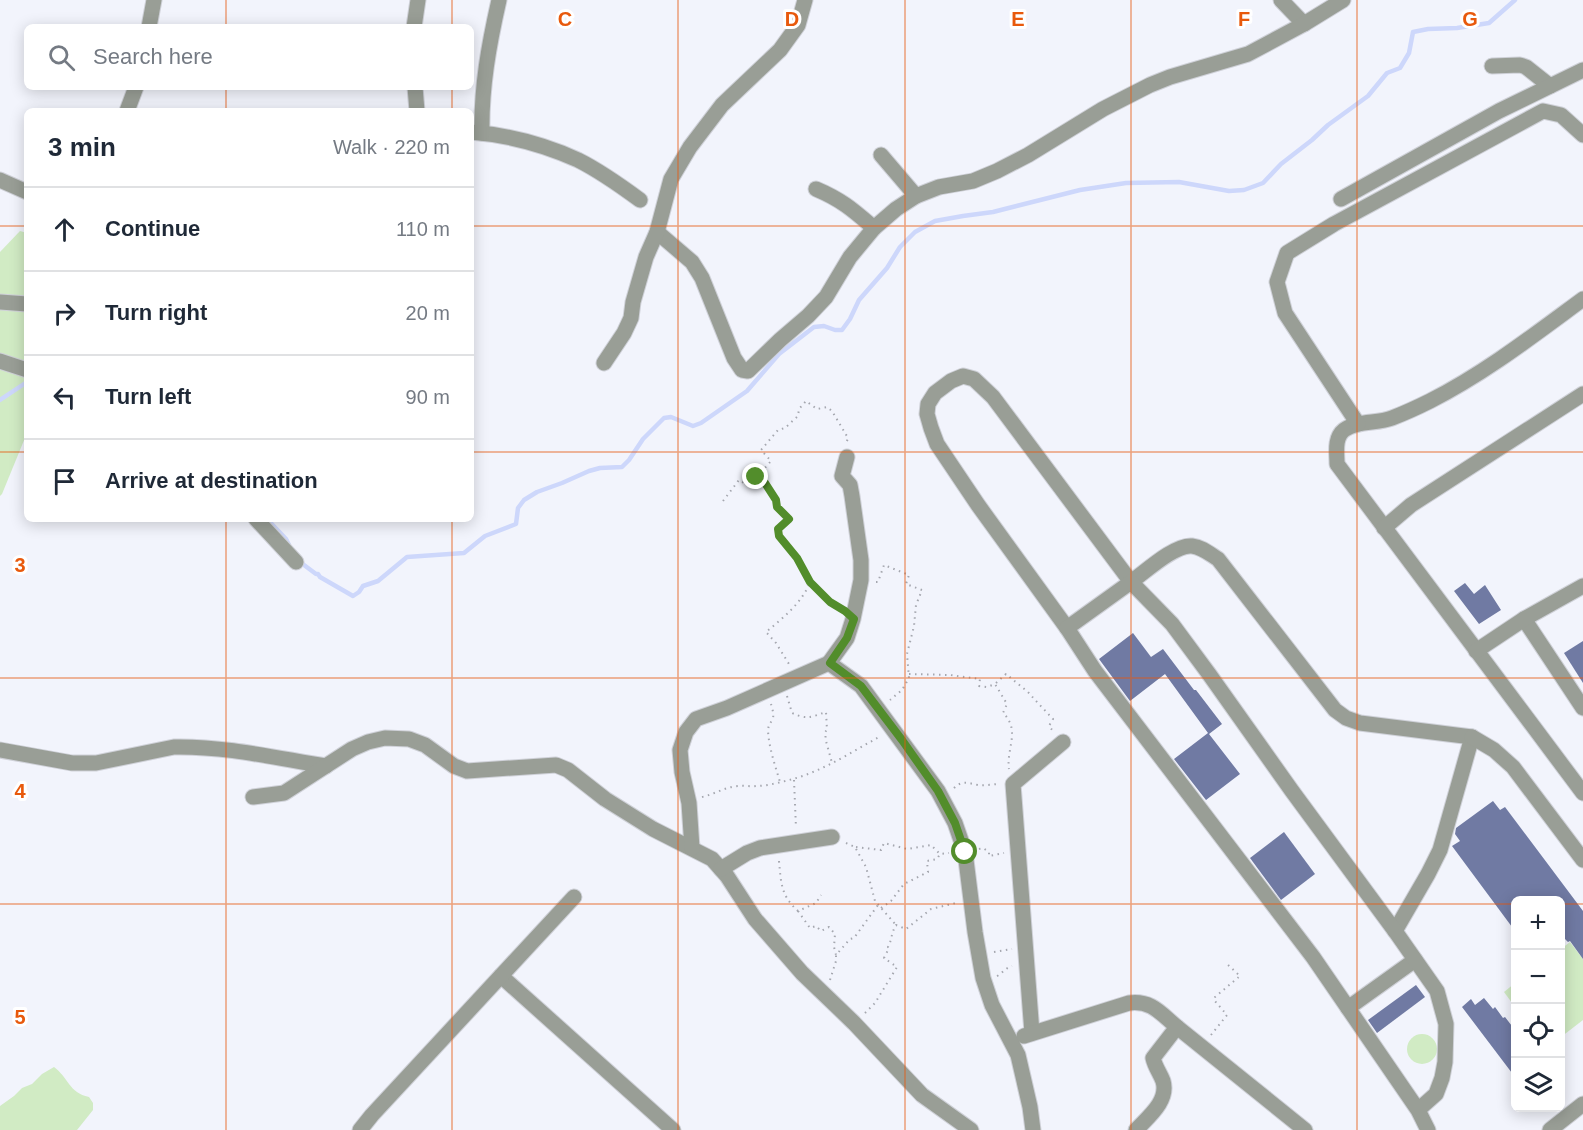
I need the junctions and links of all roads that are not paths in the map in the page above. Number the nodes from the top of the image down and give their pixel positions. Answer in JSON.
{"nodes":[{"id":1,"x":154,"y":0,"type":"edge"},
{"id":2,"x":418,"y":0,"type":"edge"},
{"id":3,"x":499,"y":0,"type":"edge"},
{"id":4,"x":805,"y":0,"type":"edge"},
{"id":5,"x":1281,"y":0,"type":"edge"},
{"id":6,"x":1343,"y":0,"type":"edge"},
{"id":7,"x":150,"y":24,"type":"edge"},
{"id":8,"x":414,"y":24,"type":"edge"},
{"id":9,"x":1304,"y":24,"type":"junction"},
{"id":10,"x":1492,"y":66,"type":"dead end"},
{"id":11,"x":1583,"y":70,"type":"edge"},
{"id":12,"x":1550,"y":86,"type":"junction"},
{"id":13,"x":135,"y":90,"type":"edge"},
{"id":14,"x":415,"y":90,"type":"edge"},
{"id":15,"x":128,"y":108,"type":"edge"},
{"id":16,"x":417,"y":108,"type":"edge"},
{"id":17,"x":477,"y":133,"type":"edge"},
{"id":18,"x":1583,"y":135,"type":"edge"},
{"id":19,"x":882,"y":155,"type":"dead end"},
{"id":20,"x":0,"y":180,"type":"edge"},
{"id":21,"x":816,"y":189,"type":"dead end"},
{"id":22,"x":24,"y":191,"type":"edge"},
{"id":23,"x":916,"y":196,"type":"junction"},
{"id":24,"x":1341,"y":199,"type":"dead end"},
{"id":25,"x":640,"y":201,"type":"dead end"},
{"id":26,"x":874,"y":228,"type":"junction"},
{"id":27,"x":657,"y":232,"type":"junction"},
{"id":28,"x":1583,"y":299,"type":"edge"},
{"id":29,"x":0,"y":302,"type":"edge"},
{"id":30,"x":24,"y":304,"type":"edge"},
{"id":31,"x":0,"y":361,"type":"edge"},
{"id":32,"x":604,"y":363,"type":"dead end"},
{"id":33,"x":24,"y":369,"type":"edge"},
{"id":34,"x":1583,"y":394,"type":"edge"},
{"id":35,"x":1358,"y":424,"type":"junction"},
{"id":36,"x":847,"y":458,"type":"road end"},
{"id":37,"x":259,"y":522,"type":"edge"},
{"id":38,"x":1384,"y":528,"type":"junction"},
{"id":39,"x":296,"y":562,"type":"dead end"},
{"id":40,"x":1131,"y":582,"type":"junction"},
{"id":41,"x":1583,"y":585,"type":"edge"},
{"id":42,"x":1524,"y":619,"type":"junction"},
{"id":43,"x":1067,"y":628,"type":"junction"},
{"id":44,"x":1476,"y":651,"type":"junction"},
{"id":45,"x":830,"y":663,"type":"junction"},
{"id":46,"x":1583,"y":708,"type":"edge"},
{"id":47,"x":1472,"y":737,"type":"junction"},
{"id":48,"x":1063,"y":742,"type":"road end"},
{"id":49,"x":0,"y":750,"type":"edge"},
{"id":50,"x":326,"y":766,"type":"junction"},
{"id":51,"x":1583,"y":793,"type":"edge"},
{"id":52,"x":253,"y":797,"type":"dead end"},
{"id":53,"x":832,"y":837,"type":"road end"},
{"id":54,"x":692,"y":848,"type":"junction"},
{"id":55,"x":1583,"y":860,"type":"edge"},
{"id":56,"x":721,"y":869,"type":"junction"},
{"id":57,"x":574,"y":897,"type":"dead end"},
{"id":58,"x":1395,"y":931,"type":"junction"},
{"id":59,"x":1415,"y":960,"type":"junction"},
{"id":60,"x":501,"y":976,"type":"junction"},
{"id":61,"x":1348,"y":1008,"type":"junction"},
{"id":62,"x":1178,"y":1027,"type":"junction"},
{"id":63,"x":1032,"y":1033,"type":"junction"},
{"id":64,"x":1011,"y":1040,"type":"junction"},
{"id":65,"x":1582,"y":1106,"type":"edge"},
{"id":66,"x":1418,"y":1110,"type":"junction"},
{"id":67,"x":360,"y":1130,"type":"edge"},
{"id":68,"x":673,"y":1130,"type":"edge"},
{"id":69,"x":971,"y":1130,"type":"edge"},
{"id":70,"x":1033,"y":1130,"type":"edge"},
{"id":71,"x":1136,"y":1130,"type":"edge"},
{"id":72,"x":1305,"y":1130,"type":"edge"},
{"id":73,"x":1428,"y":1130,"type":"edge"},
{"id":74,"x":1550,"y":1130,"type":"edge"}],
"edges":[{"from":1,"to":7,"type":"street"},
{"from":2,"to":8,"type":"street"},
{"from":3,"to":17,"type":"street"},
{"from":4,"to":27,"type":"street"},
{"from":5,"to":9,"type":"street"},
{"from":6,"to":9,"type":"street"},
{"from":9,"to":23,"type":"street"},
{"from":10,"to":12,"type":"street"},
{"from":11,"to":12,"type":"street"},
{"from":12,"to":24,"type":"street"},
{"from":13,"to":15,"type":"street"},
{"from":14,"to":16,"type":"street"},
{"from":17,"to":25,"type":"street"},
{"from":18,"to":35,"type":"street"},
{"from":19,"to":23,"type":"street"},
{"from":20,"to":22,"type":"street"},
{"from":21,"to":26,"type":"street"},
{"from":23,"to":26,"type":"street"},
{"from":26,"to":27,"type":"street"},
{"from":27,"to":32,"type":"street"},
{"from":28,"to":35,"type":"street"},
{"from":29,"to":30,"type":"street"},
{"from":31,"to":33,"type":"street"},
{"from":34,"to":38,"type":"street"},
{"from":35,"to":38,"type":"street"},
{"from":36,"to":45,"type":"street"},
{"from":37,"to":39,"type":"street"},
{"from":38,"to":44,"type":"street"},
{"from":40,"to":43,"type":"street"},
{"from":40,"to":43,"type":"street"},
{"from":40,"to":47,"type":"street"},
{"from":40,"to":58,"type":"street"},
{"from":41,"to":42,"type":"street"},
{"from":42,"to":44,"type":"street"},
{"from":42,"to":46,"type":"street"},
{"from":43,"to":61,"type":"street"},
{"from":44,"to":51,"type":"street"},
{"from":45,"to":54,"type":"street"},
{"from":45,"to":64,"type":"street"},
{"from":47,"to":55,"type":"street"},
{"from":47,"to":58,"type":"street"},
{"from":48,"to":63,"type":"street"},
{"from":49,"to":50,"type":"street"},
{"from":50,"to":52,"type":"street"},
{"from":50,"to":54,"type":"street"},
{"from":53,"to":56,"type":"street"},
{"from":54,"to":56,"type":"street"},
{"from":56,"to":69,"type":"street"},
{"from":57,"to":60,"type":"street"},
{"from":58,"to":59,"type":"street"},
{"from":59,"to":61,"type":"street"},
{"from":59,"to":66,"type":"street"},
{"from":60,"to":67,"type":"street"},
{"from":60,"to":68,"type":"street"},
{"from":61,"to":66,"type":"street"},
{"from":62,"to":63,"type":"street"},
{"from":62,"to":71,"type":"street"},
{"from":62,"to":72,"type":"street"},
{"from":63,"to":64,"type":"street"},
{"from":64,"to":70,"type":"street"},
{"from":65,"to":74,"type":"street"},
{"from":66,"to":73,"type":"street"}]}
